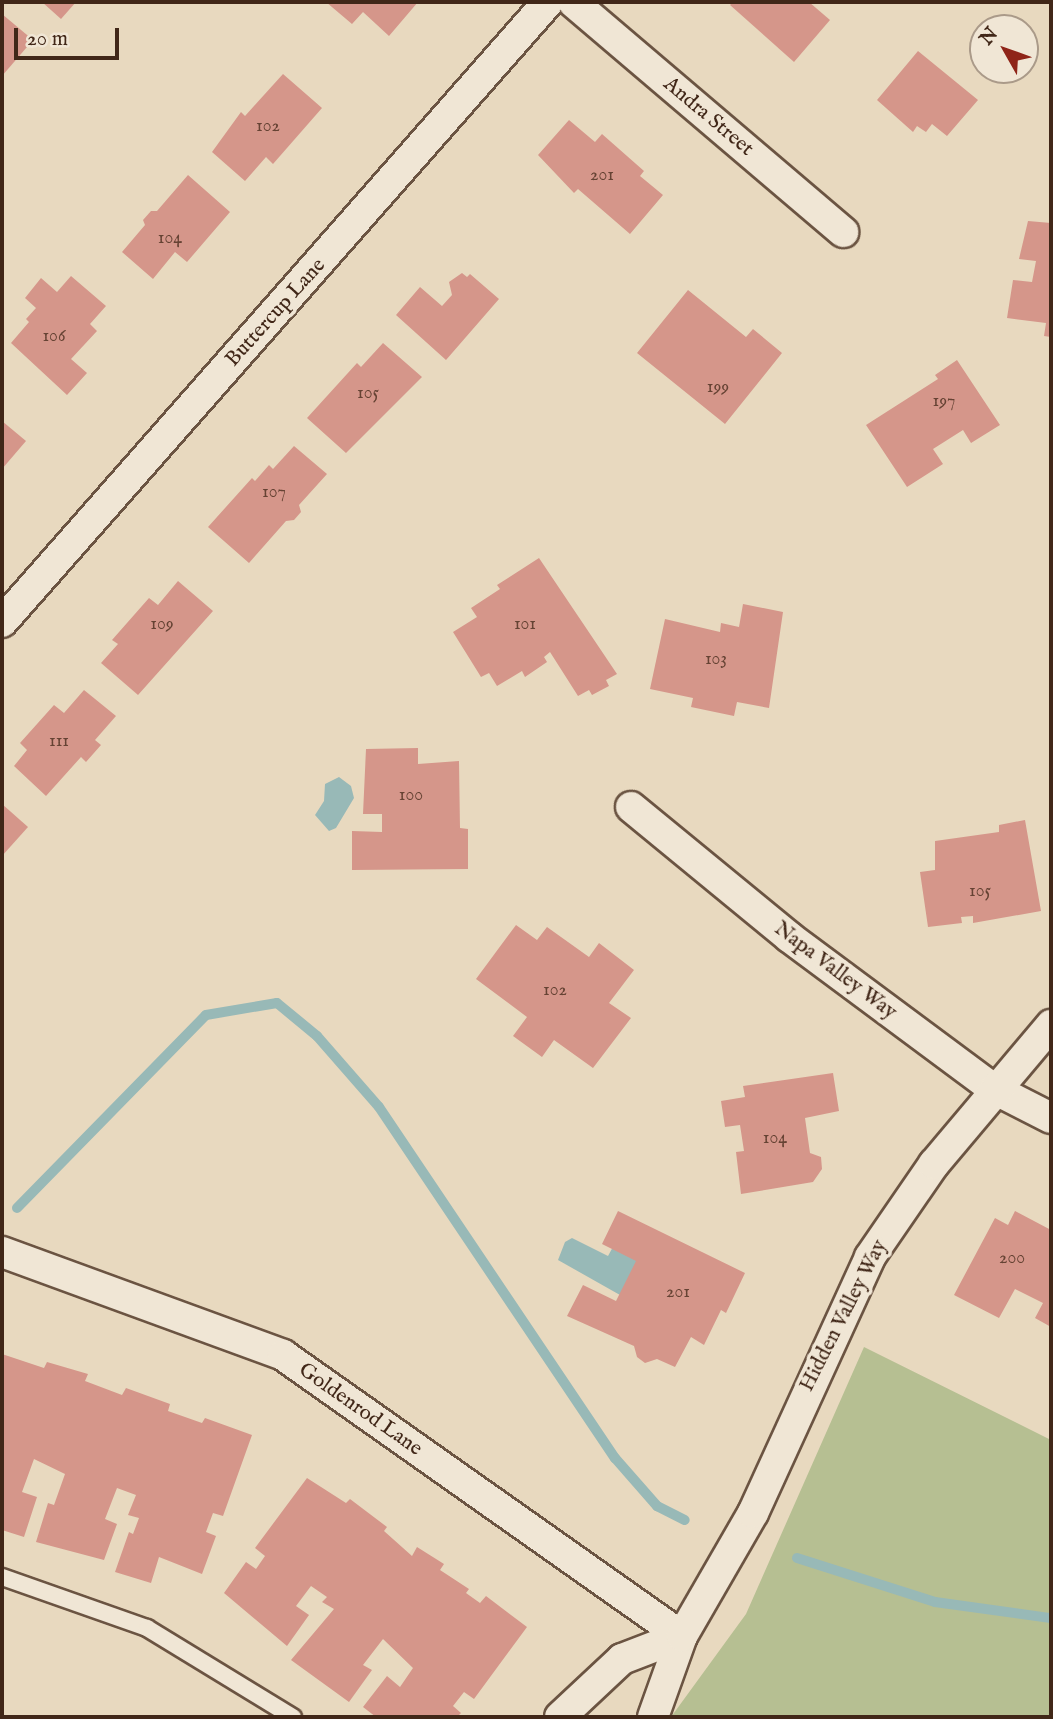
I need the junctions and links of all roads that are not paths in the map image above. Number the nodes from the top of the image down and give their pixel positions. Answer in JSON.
{"nodes":[{"id":1,"x":548,"y":2,"type":"edge"},
{"id":2,"x":573,"y":2,"type":"edge"},
{"id":3,"x":843,"y":232,"type":"dead end"},
{"id":4,"x":2,"y":622,"type":"edge"},
{"id":5,"x":631,"y":807,"type":"dead end"},
{"id":6,"x":1051,"y":1025,"type":"edge"},
{"id":7,"x":994,"y":1089,"type":"junction"},
{"id":8,"x":1051,"y":1118,"type":"edge"},
{"id":9,"x":2,"y":1252,"type":"edge"},
{"id":10,"x":2,"y":1577,"type":"edge"},
{"id":11,"x":682,"y":1636,"type":"junction"},
{"id":12,"x":293,"y":1717,"type":"edge"},
{"id":13,"x":560,"y":1717,"type":"edge"},
{"id":14,"x":653,"y":1717,"type":"edge"}],
"edges":[{"from":1,"to":4,"type":"street","name":"Buttercup Lane"},
{"from":2,"to":3,"type":"street","name":"Andra Street"},
{"from":5,"to":7,"type":"street","name":"Napa Valley Way"},
{"from":6,"to":7,"type":"street","name":"Hidden Valley Way"},
{"from":7,"to":8,"type":"street","name":"Napa Valley Way"},
{"from":7,"to":11,"type":"street","name":"Hidden Valley Way"},
{"from":9,"to":11,"type":"street","name":"Goldenrod Lane"},
{"from":10,"to":12,"type":"lane"},
{"from":11,"to":13,"type":"street"},
{"from":11,"to":14,"type":"street","name":"Hidden Valley Way"}]}
